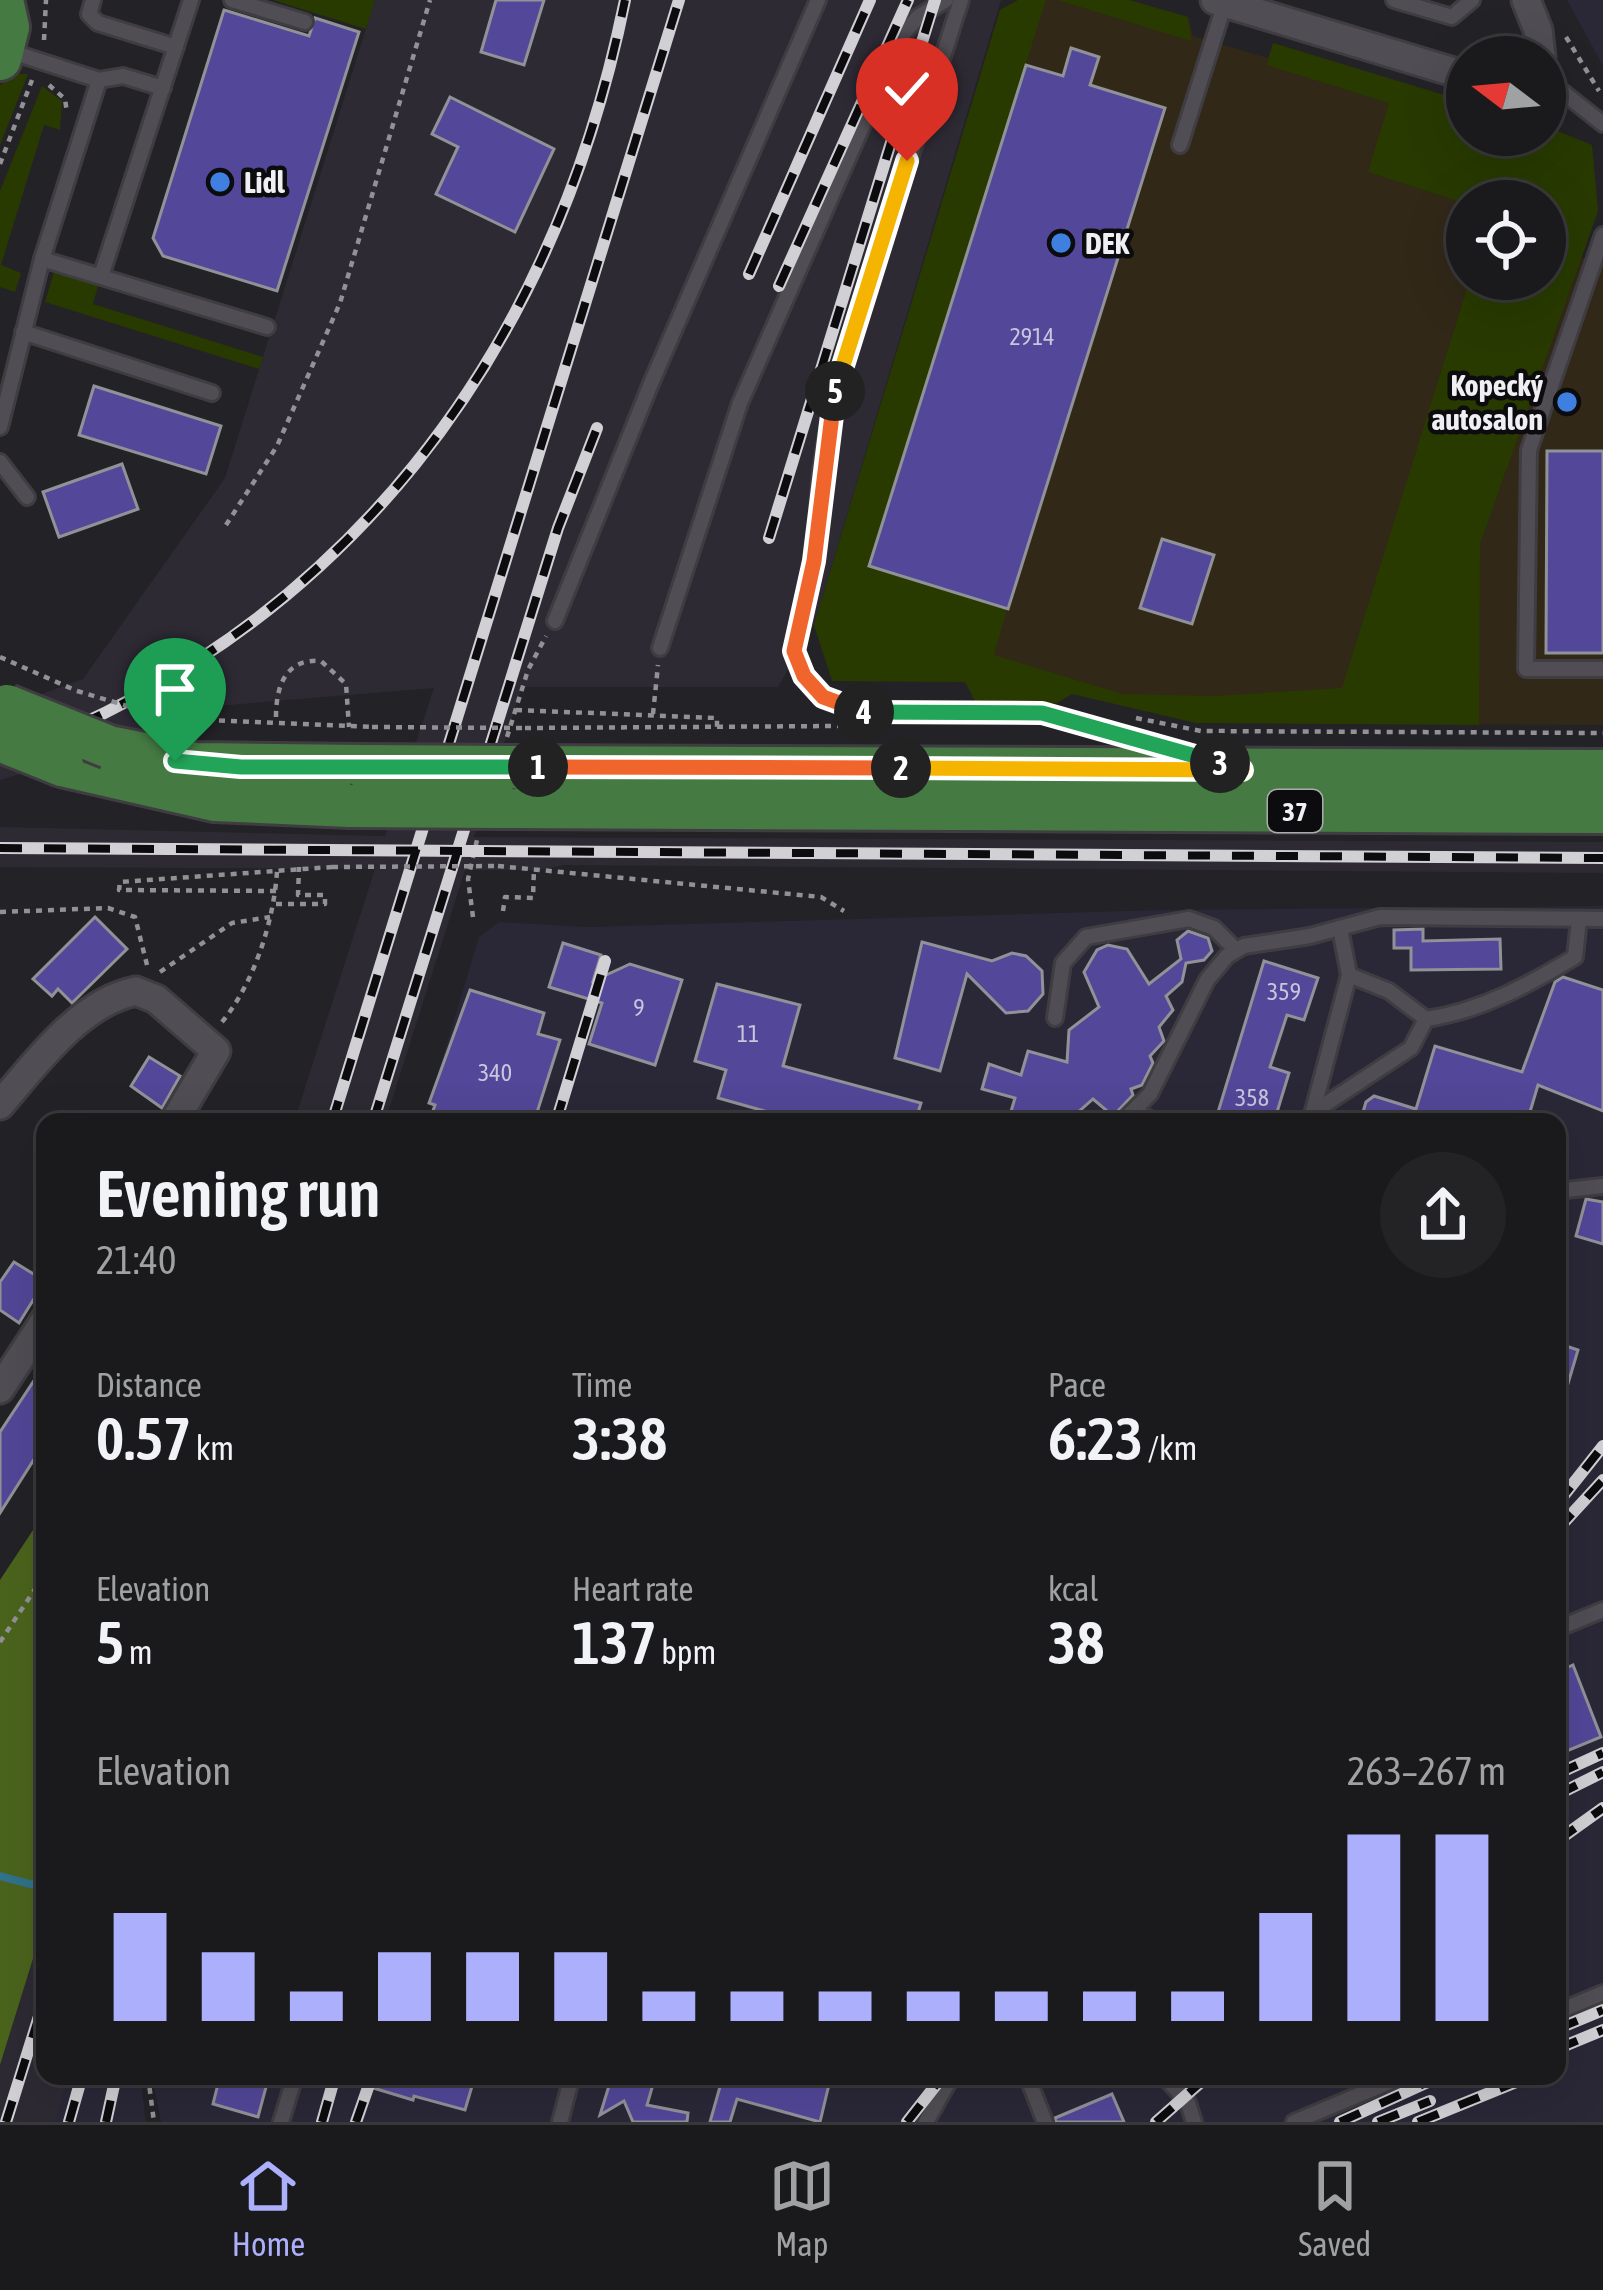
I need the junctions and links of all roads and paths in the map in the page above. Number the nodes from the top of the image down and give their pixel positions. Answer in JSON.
{"nodes":[{"id":1,"x":46,"y":0,"type":"edge"},
{"id":2,"x":93,"y":0,"type":"edge"},
{"id":3,"x":191,"y":0,"type":"edge"},
{"id":4,"x":232,"y":0,"type":"edge"},
{"id":5,"x":430,"y":0,"type":"edge"},
{"id":6,"x":818,"y":0,"type":"edge"},
{"id":7,"x":946,"y":0,"type":"edge"},
{"id":8,"x":961,"y":0,"type":"edge"},
{"id":9,"x":1394,"y":0,"type":"edge"},
{"id":10,"x":1472,"y":0,"type":"edge"},
{"id":11,"x":1526,"y":0,"type":"edge"},
{"id":12,"x":1219,"y":1,"type":"edge"},
{"id":13,"x":1556,"y":19,"type":"dead end"},
{"id":14,"x":305,"y":22,"type":"dead end"},
{"id":15,"x":1538,"y":36,"type":"edge"},
{"id":16,"x":14,"y":41,"type":"edge"},
{"id":17,"x":176,"y":47,"type":"junction"},
{"id":18,"x":1446,"y":70,"type":"edge"},
{"id":19,"x":99,"y":80,"type":"junction"},
{"id":20,"x":163,"y":88,"type":"junction"},
{"id":21,"x":1599,"y":91,"type":"dead end"},
{"id":22,"x":1566,"y":95,"type":"edge"},
{"id":23,"x":1603,"y":124,"type":"edge"},
{"id":24,"x":83,"y":131,"type":"junction"},
{"id":25,"x":1180,"y":146,"type":"dead end"},
{"id":26,"x":0,"y":164,"type":"edge"},
{"id":27,"x":1603,"y":235,"type":"edge"},
{"id":28,"x":42,"y":259,"type":"junction"},
{"id":29,"x":102,"y":273,"type":"junction"},
{"id":30,"x":267,"y":326,"type":"dead end"},
{"id":31,"x":23,"y":332,"type":"junction"},
{"id":32,"x":212,"y":393,"type":"dead end"},
{"id":33,"x":0,"y":427,"type":"edge"},
{"id":34,"x":0,"y":462,"type":"edge"},
{"id":35,"x":27,"y":497,"type":"dead end"},
{"id":36,"x":226,"y":525,"type":"dead end"},
{"id":37,"x":555,"y":621,"type":"dead end"},
{"id":38,"x":660,"y":648,"type":"joint"},
{"id":39,"x":0,"y":657,"type":"edge"},
{"id":40,"x":1603,"y":669,"type":"edge"},
{"id":41,"x":514,"y":710,"type":"dead end"},
{"id":42,"x":2,"y":712,"type":"edge"},
{"id":43,"x":653,"y":715,"type":"junction"},
{"id":44,"x":276,"y":717,"type":"dead end"},
{"id":45,"x":717,"y":728,"type":"dead end"},
{"id":46,"x":520,"y":747,"type":"junction"},
{"id":47,"x":358,"y":756,"type":"junction"},
{"id":48,"x":1242,"y":770,"type":"junction"},
{"id":49,"x":1603,"y":771,"type":"edge"},
{"id":50,"x":1603,"y":812,"type":"edge"},
{"id":51,"x":298,"y":867,"type":"junction"},
{"id":52,"x":534,"y":867,"type":"junction"},
{"id":53,"x":277,"y":871,"type":"dead end"},
{"id":54,"x":276,"y":891,"type":"junction"},
{"id":55,"x":274,"y":904,"type":"junction"},
{"id":56,"x":502,"y":911,"type":"dead end"},
{"id":57,"x":844,"y":911,"type":"dead end"},
{"id":58,"x":0,"y":912,"type":"edge"},
{"id":59,"x":270,"y":917,"type":"junction"},
{"id":60,"x":1579,"y":919,"type":"junction"},
{"id":61,"x":1603,"y":919,"type":"edge"},
{"id":62,"x":1340,"y":928,"type":"junction"},
{"id":63,"x":1236,"y":950,"type":"junction"},
{"id":64,"x":1348,"y":975,"type":"junction"},
{"id":65,"x":146,"y":993,"type":"junction"},
{"id":66,"x":1055,"y":1018,"type":"dead end"},
{"id":67,"x":1426,"y":1019,"type":"junction"},
{"id":68,"x":208,"y":1041,"type":"junction"},
{"id":69,"x":0,"y":1105,"type":"edge"},
{"id":70,"x":180,"y":1113,"type":"edge"},
{"id":71,"x":1131,"y":1113,"type":"edge"},
{"id":72,"x":1312,"y":1113,"type":"edge"},
{"id":73,"x":1318,"y":1113,"type":"edge"},
{"id":74,"x":1603,"y":1186,"type":"edge"},
{"id":75,"x":1566,"y":1190,"type":"edge"},
{"id":76,"x":36,"y":1331,"type":"edge"},
{"id":77,"x":5,"y":1370,"type":"edge"},
{"id":78,"x":36,"y":1588,"type":"edge"},
{"id":79,"x":1603,"y":1610,"type":"edge"},
{"id":80,"x":1566,"y":1625,"type":"edge"},
{"id":81,"x":0,"y":1642,"type":"edge"},
{"id":82,"x":1603,"y":1993,"type":"edge"},
{"id":83,"x":1566,"y":2008,"type":"edge"},
{"id":84,"x":149,"y":2085,"type":"edge"},
{"id":85,"x":292,"y":2085,"type":"edge"},
{"id":86,"x":570,"y":2085,"type":"edge"},
{"id":87,"x":947,"y":2085,"type":"edge"},
{"id":88,"x":1031,"y":2085,"type":"edge"},
{"id":89,"x":1172,"y":2085,"type":"edge"},
{"id":90,"x":1382,"y":2085,"type":"edge"},
{"id":91,"x":154,"y":2122,"type":"edge"},
{"id":92,"x":281,"y":2122,"type":"edge"},
{"id":93,"x":560,"y":2122,"type":"edge"},
{"id":94,"x":926,"y":2122,"type":"edge"},
{"id":95,"x":1046,"y":2122,"type":"edge"},
{"id":96,"x":1194,"y":2122,"type":"edge"},
{"id":97,"x":1294,"y":2122,"type":"edge"}],
"edges":[{"from":1,"to":16,"type":"path"},
{"from":2,"to":17,"type":"lane"},
{"from":3,"to":17,"type":"lane"},
{"from":4,"to":14,"type":"lane"},
{"from":5,"to":36,"type":"path"},
{"from":6,"to":37,"type":"lane"},
{"from":7,"to":38,"type":"lane"},
{"from":8,"to":48,"type":"lane"},
{"from":9,"to":10,"type":"lane"},
{"from":11,"to":15,"type":"street"},
{"from":12,"to":18,"type":"street"},
{"from":12,"to":25,"type":"lane"},
{"from":13,"to":21,"type":"path"},
{"from":16,"to":19,"type":"lane"},
{"from":16,"to":24,"type":"path"},
{"from":16,"to":26,"type":"path"},
{"from":17,"to":20,"type":"lane"},
{"from":19,"to":20,"type":"lane"},
{"from":19,"to":24,"type":"lane"},
{"from":20,"to":29,"type":"lane"},
{"from":22,"to":23,"type":"lane"},
{"from":24,"to":28,"type":"lane"},
{"from":27,"to":40,"type":"lane"},
{"from":28,"to":29,"type":"lane"},
{"from":28,"to":31,"type":"lane"},
{"from":29,"to":30,"type":"lane"},
{"from":31,"to":32,"type":"lane"},
{"from":31,"to":33,"type":"lane"},
{"from":34,"to":35,"type":"lane"},
{"from":38,"to":43,"type":"path"},
{"from":39,"to":47,"type":"path","bridge":true},
{"from":41,"to":43,"type":"path"},
{"from":42,"to":47,"type":"main road","number":"37","bridge":true},
{"from":42,"to":47,"type":"main road","number":"37","bridge":true},
{"from":43,"to":45,"type":"path"},
{"from":44,"to":47,"type":"path"},
{"from":46,"to":47,"type":"main road","number":"37","bridge":true},
{"from":46,"to":47,"type":"path","bridge":true},
{"from":46,"to":48,"type":"main road","number":"37"},
{"from":47,"to":50,"type":"main road","number":"37","bridge":true},
{"from":48,"to":49,"type":"main road","number":"37"},
{"from":51,"to":52,"type":"path","bridge":true},
{"from":51,"to":54,"type":"path"},
{"from":51,"to":55,"type":"path"},
{"from":52,"to":56,"type":"path"},
{"from":52,"to":57,"type":"path"},
{"from":53,"to":54,"type":"path"},
{"from":54,"to":55,"type":"path"},
{"from":55,"to":59,"type":"path"},
{"from":58,"to":65,"type":"path"},
{"from":59,"to":65,"type":"path"},
{"from":59,"to":68,"type":"path"},
{"from":60,"to":61,"type":"lane"},
{"from":60,"to":62,"type":"lane"},
{"from":60,"to":67,"type":"lane"},
{"from":62,"to":63,"type":"lane"},
{"from":62,"to":64,"type":"lane"},
{"from":63,"to":66,"type":"lane"},
{"from":63,"to":71,"type":"lane"},
{"from":64,"to":67,"type":"lane"},
{"from":64,"to":72,"type":"lane"},
{"from":65,"to":68,"type":"street"},
{"from":65,"to":69,"type":"street"},
{"from":67,"to":73,"type":"lane"},
{"from":68,"to":70,"type":"street"},
{"from":74,"to":75,"type":"lane"},
{"from":76,"to":77,"type":"street"},
{"from":78,"to":81,"type":"path"},
{"from":79,"to":80,"type":"lane"},
{"from":82,"to":83,"type":"lane"},
{"from":84,"to":91,"type":"path"},
{"from":85,"to":92,"type":"lane"},
{"from":86,"to":93,"type":"lane"},
{"from":87,"to":94,"type":"lane"},
{"from":88,"to":95,"type":"lane"},
{"from":89,"to":96,"type":"lane"},
{"from":90,"to":97,"type":"lane"}]}
